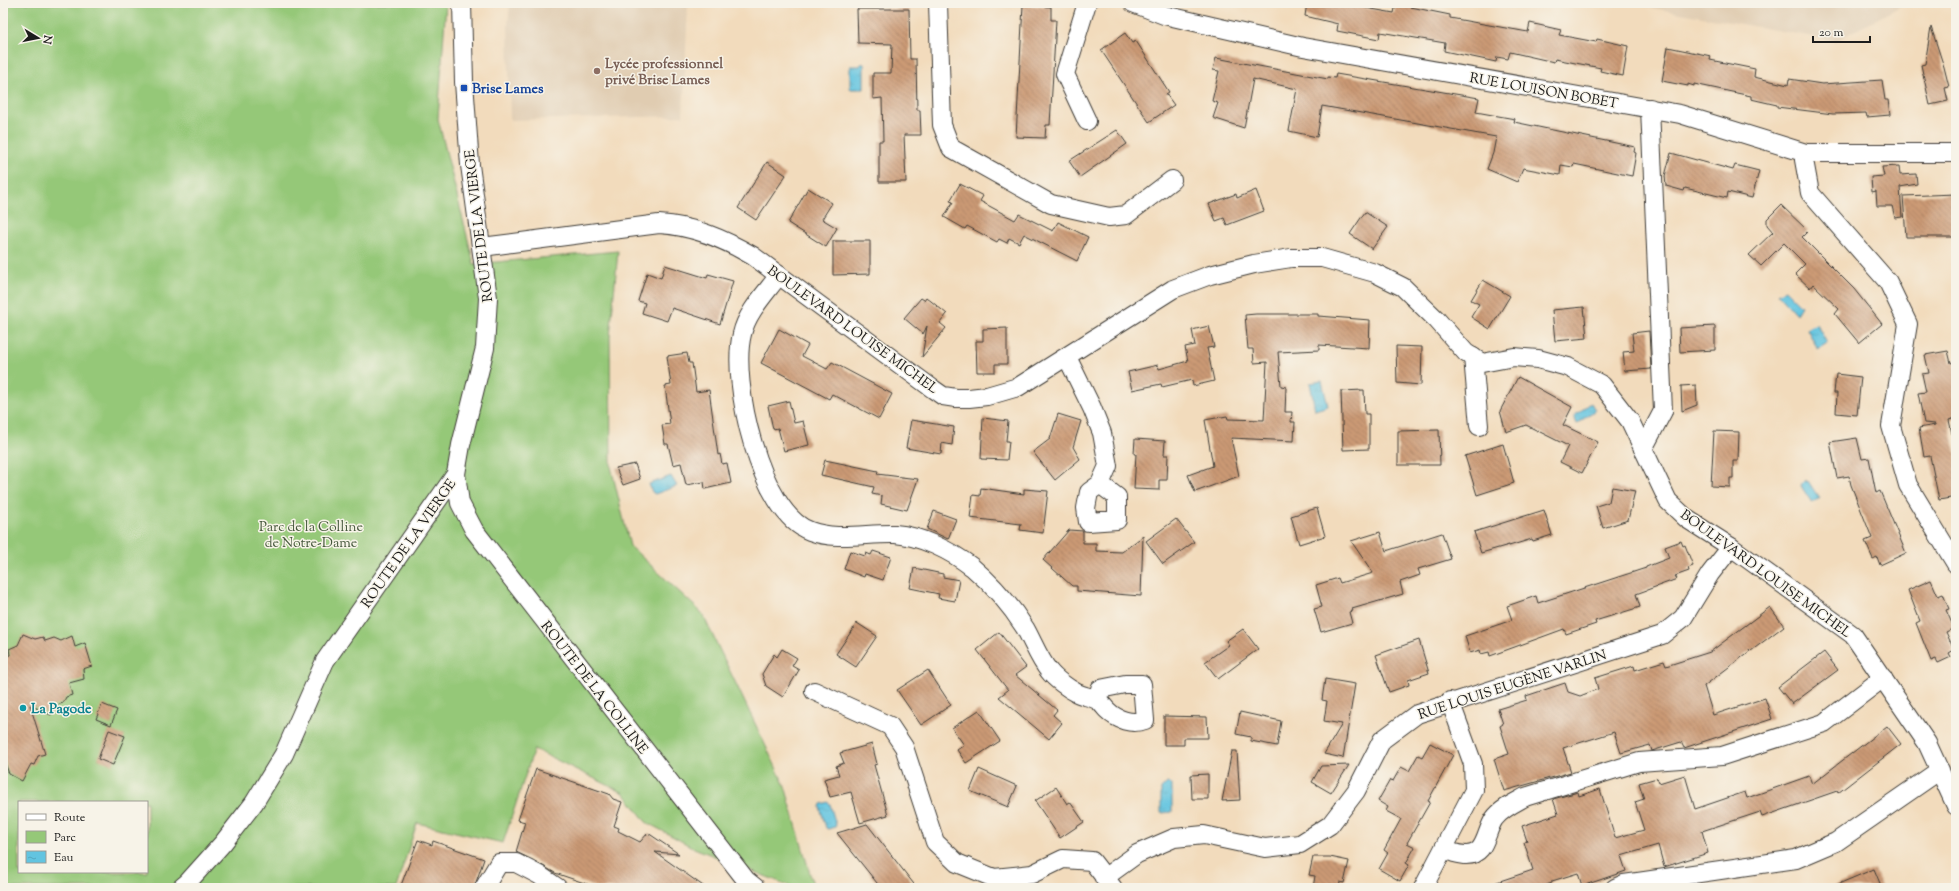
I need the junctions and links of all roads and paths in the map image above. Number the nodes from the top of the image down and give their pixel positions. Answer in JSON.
{"nodes":[{"id":1,"x":462,"y":3,"type":"edge"},
{"id":2,"x":938,"y":3,"type":"edge"},
{"id":3,"x":1087,"y":3,"type":"edge"},
{"id":4,"x":1133,"y":3,"type":"edge"},
{"id":5,"x":1650,"y":108,"type":"junction"},
{"id":6,"x":1087,"y":121,"type":"dead end"},
{"id":7,"x":1806,"y":153,"type":"junction"},
{"id":8,"x":1956,"y":153,"type":"edge"},
{"id":9,"x":1172,"y":180,"type":"dead end"},
{"id":10,"x":482,"y":247,"type":"junction"},
{"id":11,"x":779,"y":275,"type":"junction"},
{"id":12,"x":1067,"y":357,"type":"junction"},
{"id":13,"x":1473,"y":357,"type":"junction"},
{"id":14,"x":1479,"y":426,"type":"dead end"},
{"id":15,"x":1643,"y":448,"type":"junction"},
{"id":16,"x":456,"y":474,"type":"junction"},
{"id":17,"x":1100,"y":484,"type":"dead end"},
{"id":18,"x":1732,"y":547,"type":"junction"},
{"id":19,"x":1956,"y":564,"type":"edge"},
{"id":20,"x":1883,"y":678,"type":"junction"},
{"id":21,"x":814,"y":691,"type":"dead end"},
{"id":22,"x":1098,"y":700,"type":"dead end"},
{"id":23,"x":1450,"y":701,"type":"junction"},
{"id":24,"x":1940,"y":770,"type":"junction"},
{"id":25,"x":1956,"y":806,"type":"edge"},
{"id":26,"x":1444,"y":848,"type":"junction"},
{"id":27,"x":1109,"y":883,"type":"edge"},
{"id":28,"x":180,"y":888,"type":"edge"},
{"id":29,"x":484,"y":888,"type":"edge"},
{"id":30,"x":558,"y":888,"type":"edge"},
{"id":31,"x":756,"y":888,"type":"edge"},
{"id":32,"x":1423,"y":888,"type":"edge"},
{"id":33,"x":1615,"y":888,"type":"edge"}],
"edges":[{"from":1,"to":10,"type":"street","name":"ROUTE DE LA VIERGE"},
{"from":2,"to":9,"type":"street"},
{"from":3,"to":6,"type":"street"},
{"from":4,"to":5,"type":"street","name":"RUE LOUISON BOBET"},
{"from":5,"to":7,"type":"street","name":"RUE LOUISON BOBET"},
{"from":5,"to":15,"type":"street"},
{"from":7,"to":8,"type":"street","name":"RUE LOUISON BOBET"},
{"from":7,"to":19,"type":"street"},
{"from":10,"to":11,"type":"street","name":"BOULEVARD LOUISE MICHEL"},
{"from":10,"to":16,"type":"street","name":"ROUTE DE LA VIERGE"},
{"from":11,"to":12,"type":"street","name":"BOULEVARD LOUISE MICHEL"},
{"from":11,"to":22,"type":"street"},
{"from":12,"to":13,"type":"street","name":"BOULEVARD LOUISE MICHEL"},
{"from":12,"to":17,"type":"street"},
{"from":13,"to":14,"type":"street"},
{"from":13,"to":15,"type":"street","name":"BOULEVARD LOUISE MICHEL"},
{"from":15,"to":18,"type":"street","name":"BOULEVARD LOUISE MICHEL"},
{"from":16,"to":28,"type":"street","name":"ROUTE DE LA VIERGE"},
{"from":16,"to":31,"type":"street","name":"ROUTE DE LA COLLINE"},
{"from":18,"to":20,"type":"street","name":"BOULEVARD LOUISE MICHEL"},
{"from":18,"to":23,"type":"street","name":"RUE LOUIS EUGÈNE VARLIN"},
{"from":20,"to":24,"type":"street","name":"BOULEVARD LOUISE MICHEL"},
{"from":20,"to":26,"type":"street"},
{"from":21,"to":27,"type":"street"},
{"from":23,"to":26,"type":"street"},
{"from":23,"to":27,"type":"street","name":"RUE LOUIS EUGÈNE VARLIN"},
{"from":24,"to":25,"type":"street","name":"BOULEVARD LOUISE MICHEL"},
{"from":24,"to":33,"type":"street"},
{"from":26,"to":32,"type":"street"},
{"from":29,"to":30,"type":"street"}]}
